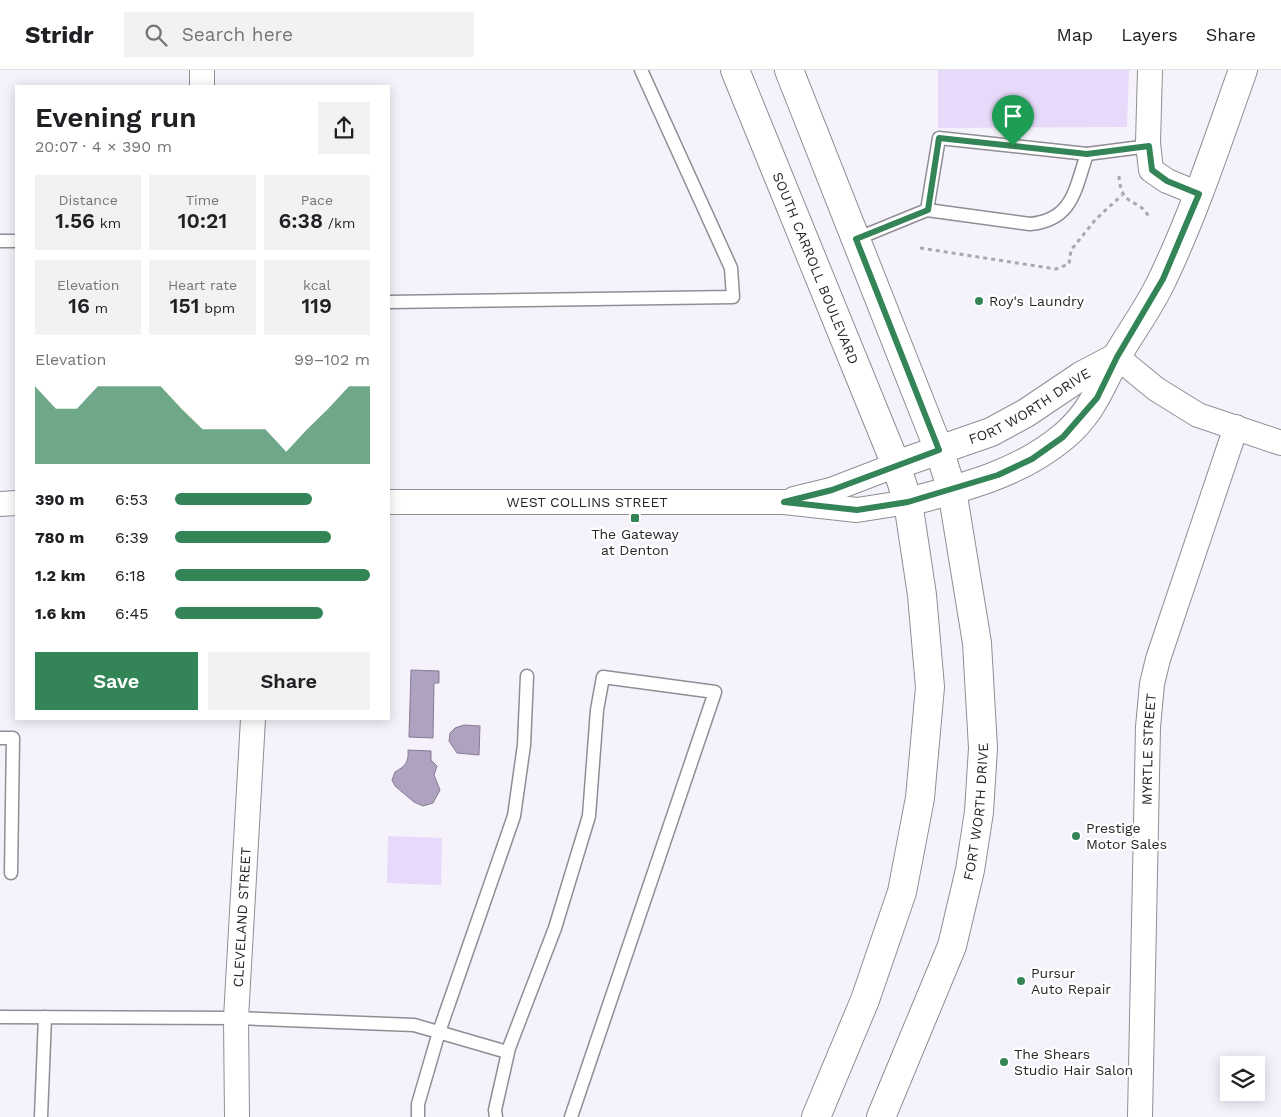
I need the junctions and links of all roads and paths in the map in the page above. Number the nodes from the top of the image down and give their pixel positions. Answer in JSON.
{"nodes":[{"id":1,"x":202,"y":70,"type":"edge"},
{"id":2,"x":641,"y":70,"type":"edge"},
{"id":3,"x":736,"y":70,"type":"edge"},
{"id":4,"x":789,"y":70,"type":"edge"},
{"id":5,"x":1150,"y":70,"type":"edge"},
{"id":6,"x":1243,"y":70,"type":"edge"},
{"id":7,"x":202,"y":85,"type":"edge"},
{"id":8,"x":1149,"y":146,"type":"junction"},
{"id":9,"x":1087,"y":154,"type":"junction"},
{"id":10,"x":1119,"y":176,"type":"dead end"},
{"id":11,"x":1199,"y":194,"type":"junction"},
{"id":12,"x":1122,"y":195,"type":"junction"},
{"id":13,"x":928,"y":210,"type":"junction"},
{"id":14,"x":1149,"y":218,"type":"dead end"},
{"id":15,"x":856,"y":239,"type":"junction"},
{"id":16,"x":0,"y":241,"type":"edge"},
{"id":17,"x":15,"y":241,"type":"edge"},
{"id":18,"x":920,"y":248,"type":"dead end"},
{"id":19,"x":390,"y":302,"type":"edge"},
{"id":20,"x":1117,"y":357,"type":"junction"},
{"id":21,"x":1236,"y":427,"type":"junction"},
{"id":22,"x":1281,"y":443,"type":"edge"},
{"id":23,"x":939,"y":450,"type":"junction"},
{"id":24,"x":896,"y":465,"type":"junction"},
{"id":25,"x":952,"y":490,"type":"junction"},
{"id":26,"x":390,"y":502,"type":"edge"},
{"id":27,"x":784,"y":502,"type":"junction"},
{"id":28,"x":908,"y":502,"type":"junction"},
{"id":29,"x":0,"y":504,"type":"edge"},
{"id":30,"x":15,"y":504,"type":"edge"},
{"id":31,"x":527,"y":676,"type":"dead end"},
{"id":32,"x":253,"y":720,"type":"edge"},
{"id":33,"x":0,"y":738,"type":"edge"},
{"id":34,"x":6,"y":813,"type":"edge"},
{"id":35,"x":11,"y":872,"type":"dead end"},
{"id":36,"x":0,"y":1017,"type":"edge"},
{"id":37,"x":45,"y":1017,"type":"junction"},
{"id":38,"x":236,"y":1018,"type":"junction"},
{"id":39,"x":439,"y":1032,"type":"junction"},
{"id":40,"x":508,"y":1052,"type":"junction"},
{"id":41,"x":41,"y":1117,"type":"edge"},
{"id":42,"x":237,"y":1117,"type":"edge"},
{"id":43,"x":418,"y":1117,"type":"edge"},
{"id":44,"x":496,"y":1117,"type":"edge"},
{"id":45,"x":571,"y":1117,"type":"edge"},
{"id":46,"x":816,"y":1117,"type":"edge"},
{"id":47,"x":881,"y":1117,"type":"edge"},
{"id":48,"x":1140,"y":1117,"type":"edge"}],
"edges":[{"from":1,"to":7,"type":"street"},
{"from":2,"to":19,"type":"lane"},
{"from":3,"to":24,"type":"main road","name":"SOUTH CARROLL BOULEVARD"},
{"from":4,"to":15,"type":"main road"},
{"from":5,"to":8,"type":"street"},
{"from":6,"to":11,"type":"main road","name":"FORT WORTH DRIVE"},
{"from":8,"to":9,"type":"lane"},
{"from":8,"to":11,"type":"street"},
{"from":9,"to":13,"type":"lane"},
{"from":9,"to":13,"type":"lane"},
{"from":10,"to":12,"type":"path"},
{"from":11,"to":20,"type":"main road","name":"FORT WORTH DRIVE"},
{"from":12,"to":14,"type":"path"},
{"from":12,"to":18,"type":"path"},
{"from":13,"to":15,"type":"lane"},
{"from":15,"to":23,"type":"main road"},
{"from":16,"to":17,"type":"lane"},
{"from":20,"to":21,"type":"street"},
{"from":20,"to":23,"type":"main road","name":"FORT WORTH DRIVE"},
{"from":20,"to":25,"type":"main road","name":"FORT WORTH DRIVE"},
{"from":21,"to":22,"type":"street"},
{"from":21,"to":48,"type":"street","name":"MYRTLE STREET"},
{"from":23,"to":24,"type":"main road","name":"FORT WORTH DRIVE"},
{"from":23,"to":25,"type":"main road","name":"FORT WORTH DRIVE"},
{"from":24,"to":27,"type":"street","name":"WEST COLLINS STREET"},
{"from":24,"to":28,"type":"main road"},
{"from":25,"to":28,"type":"main road","name":"FORT WORTH DRIVE"},
{"from":25,"to":47,"type":"main road","name":"FORT WORTH DRIVE"},
{"from":26,"to":27,"type":"street","name":"WEST COLLINS STREET"},
{"from":27,"to":28,"type":"street","name":"WEST COLLINS STREET"},
{"from":28,"to":46,"type":"main road"},
{"from":29,"to":30,"type":"street"},
{"from":31,"to":39,"type":"lane"},
{"from":32,"to":38,"type":"street","name":"CLEVELAND STREET"},
{"from":33,"to":34,"type":"lane"},
{"from":34,"to":35,"type":"lane"},
{"from":36,"to":37,"type":"lane"},
{"from":37,"to":38,"type":"lane"},
{"from":37,"to":41,"type":"lane"},
{"from":38,"to":39,"type":"lane"},
{"from":38,"to":42,"type":"street","name":"CLEVELAND STREET"},
{"from":39,"to":40,"type":"lane"},
{"from":39,"to":43,"type":"lane"},
{"from":40,"to":44,"type":"lane"},
{"from":40,"to":45,"type":"lane"}]}
